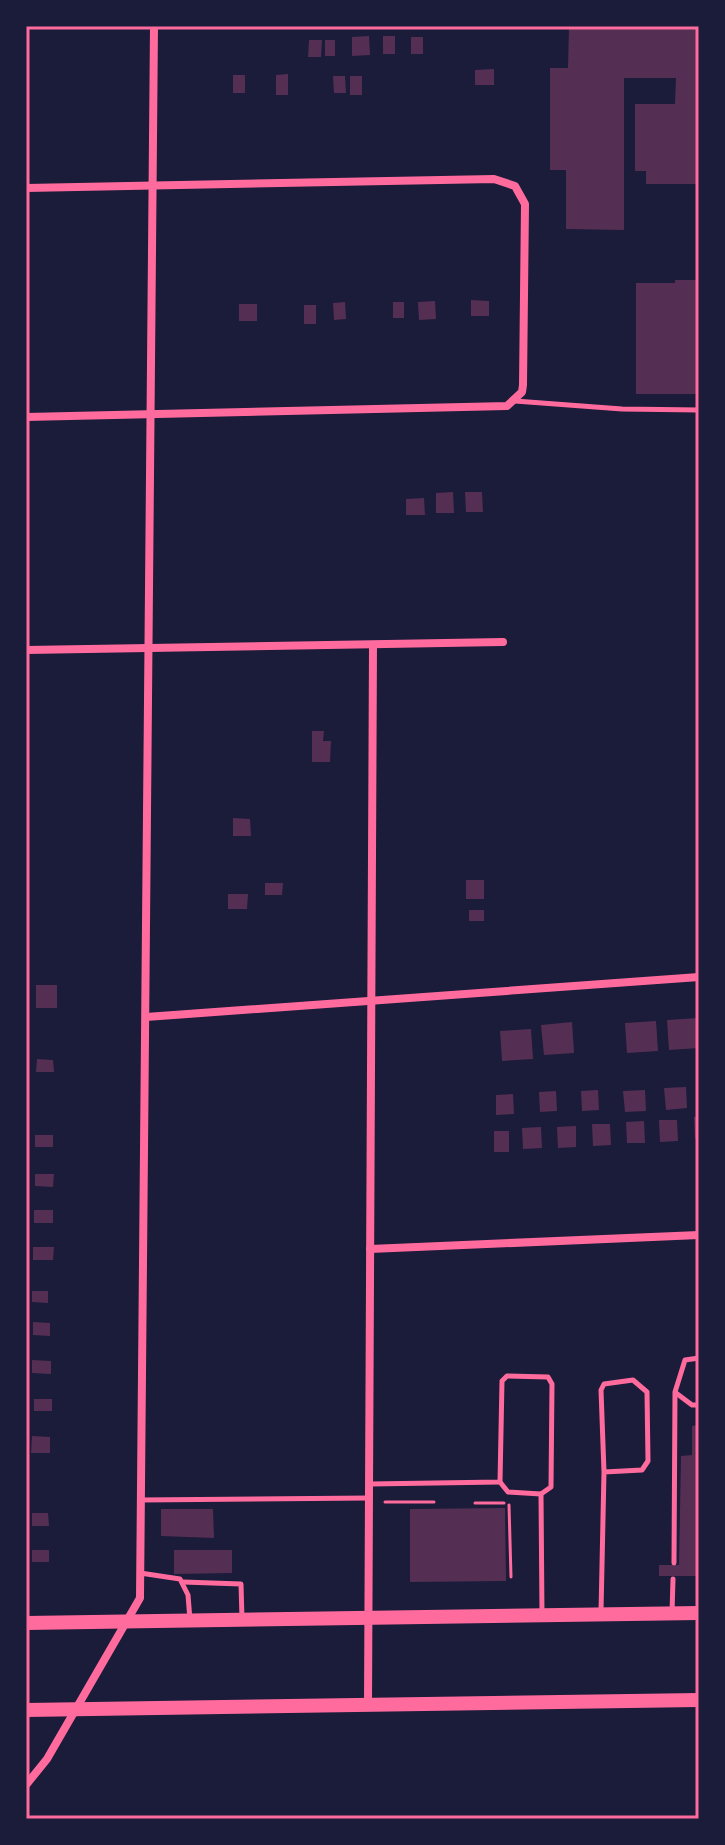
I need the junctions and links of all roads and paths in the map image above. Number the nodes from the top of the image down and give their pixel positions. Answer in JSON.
{"nodes":[{"id":1,"x":154,"y":26,"type":"edge"},
{"id":2,"x":154,"y":186,"type":"junction"},
{"id":3,"x":26,"y":188,"type":"edge"},
{"id":4,"x":515,"y":401,"type":"junction"},
{"id":5,"x":699,"y":410,"type":"edge"},
{"id":6,"x":150,"y":414,"type":"junction"},
{"id":7,"x":26,"y":417,"type":"edge"},
{"id":8,"x":503,"y":642,"type":"dead end"},
{"id":9,"x":373,"y":645,"type":"junction"},
{"id":10,"x":26,"y":650,"type":"edge"},
{"id":11,"x":148,"y":651,"type":"junction"},
{"id":12,"x":699,"y":977,"type":"edge"},
{"id":13,"x":372,"y":1000,"type":"junction"},
{"id":14,"x":146,"y":1017,"type":"junction"},
{"id":15,"x":699,"y":1235,"type":"edge"},
{"id":16,"x":370,"y":1249,"type":"junction"},
{"id":17,"x":699,"y":1358,"type":"edge"},
{"id":18,"x":675,"y":1392,"type":"junction"},
{"id":19,"x":699,"y":1405,"type":"edge"},
{"id":20,"x":604,"y":1472,"type":"junction"},
{"id":21,"x":500,"y":1482,"type":"junction"},
{"id":22,"x":370,"y":1484,"type":"junction"},
{"id":23,"x":541,"y":1494,"type":"junction"},
{"id":24,"x":370,"y":1498,"type":"junction"},
{"id":25,"x":141,"y":1500,"type":"junction"},
{"id":26,"x":385,"y":1502,"type":"dead end"},
{"id":27,"x":434,"y":1502,"type":"dead end"},
{"id":28,"x":475,"y":1503,"type":"dead end"},
{"id":29,"x":674,"y":1563,"type":"dead end"},
{"id":30,"x":140,"y":1573,"type":"junction"},
{"id":31,"x":511,"y":1577,"type":"dead end"},
{"id":32,"x":673,"y":1579,"type":"dead end"},
{"id":33,"x":183,"y":1582,"type":"junction"},
{"id":34,"x":699,"y":1613,"type":"edge"},
{"id":35,"x":672,"y":1614,"type":"junction"},
{"id":36,"x":542,"y":1615,"type":"junction"},
{"id":37,"x":601,"y":1615,"type":"junction"},
{"id":38,"x":369,"y":1618,"type":"junction"},
{"id":39,"x":242,"y":1620,"type":"junction"},
{"id":40,"x":190,"y":1621,"type":"junction"},
{"id":41,"x":128,"y":1622,"type":"junction"},
{"id":42,"x":26,"y":1623,"type":"edge"},
{"id":43,"x":699,"y":1700,"type":"edge"},
{"id":44,"x":368,"y":1705,"type":"junction"},
{"id":45,"x":76,"y":1709,"type":"junction"},
{"id":46,"x":26,"y":1710,"type":"edge"},
{"id":47,"x":26,"y":1785,"type":"edge"}],
"edges":[{"from":1,"to":2,"type":"street"},
{"from":2,"to":3,"type":"street"},
{"from":2,"to":4,"type":"street"},
{"from":2,"to":6,"type":"street"},
{"from":4,"to":5,"type":"lane"},
{"from":4,"to":6,"type":"street"},
{"from":6,"to":7,"type":"street"},
{"from":6,"to":11,"type":"street"},
{"from":8,"to":9,"type":"street"},
{"from":9,"to":11,"type":"street"},
{"from":9,"to":13,"type":"street"},
{"from":10,"to":11,"type":"street"},
{"from":11,"to":14,"type":"street"},
{"from":12,"to":13,"type":"street"},
{"from":13,"to":14,"type":"street"},
{"from":13,"to":16,"type":"street"},
{"from":14,"to":25,"type":"street"},
{"from":15,"to":16,"type":"street"},
{"from":16,"to":22,"type":"street"},
{"from":17,"to":18,"type":"lane"},
{"from":18,"to":19,"type":"lane"},
{"from":18,"to":29,"type":"lane"},
{"from":20,"to":20,"type":"lane"},
{"from":20,"to":37,"type":"lane"},
{"from":21,"to":22,"type":"lane"},
{"from":21,"to":23,"type":"lane"},
{"from":21,"to":23,"type":"lane"},
{"from":22,"to":24,"type":"street"},
{"from":23,"to":36,"type":"lane"},
{"from":24,"to":25,"type":"lane"},
{"from":24,"to":38,"type":"street"},
{"from":25,"to":30,"type":"street"},
{"from":26,"to":27,"type":"path"},
{"from":28,"to":31,"type":"path"},
{"from":30,"to":33,"type":"lane"},
{"from":30,"to":41,"type":"street"},
{"from":32,"to":35,"type":"lane"},
{"from":33,"to":39,"type":"lane"},
{"from":33,"to":40,"type":"lane"},
{"from":34,"to":35,"type":"main road"},
{"from":35,"to":37,"type":"main road"},
{"from":36,"to":37,"type":"main road"},
{"from":36,"to":38,"type":"main road"},
{"from":38,"to":39,"type":"main road"},
{"from":38,"to":44,"type":"street"},
{"from":39,"to":40,"type":"main road"},
{"from":40,"to":41,"type":"main road"},
{"from":41,"to":42,"type":"main road"},
{"from":41,"to":45,"type":"street"},
{"from":43,"to":44,"type":"main road"},
{"from":44,"to":45,"type":"main road"},
{"from":45,"to":46,"type":"main road"},
{"from":45,"to":47,"type":"street"}]}
